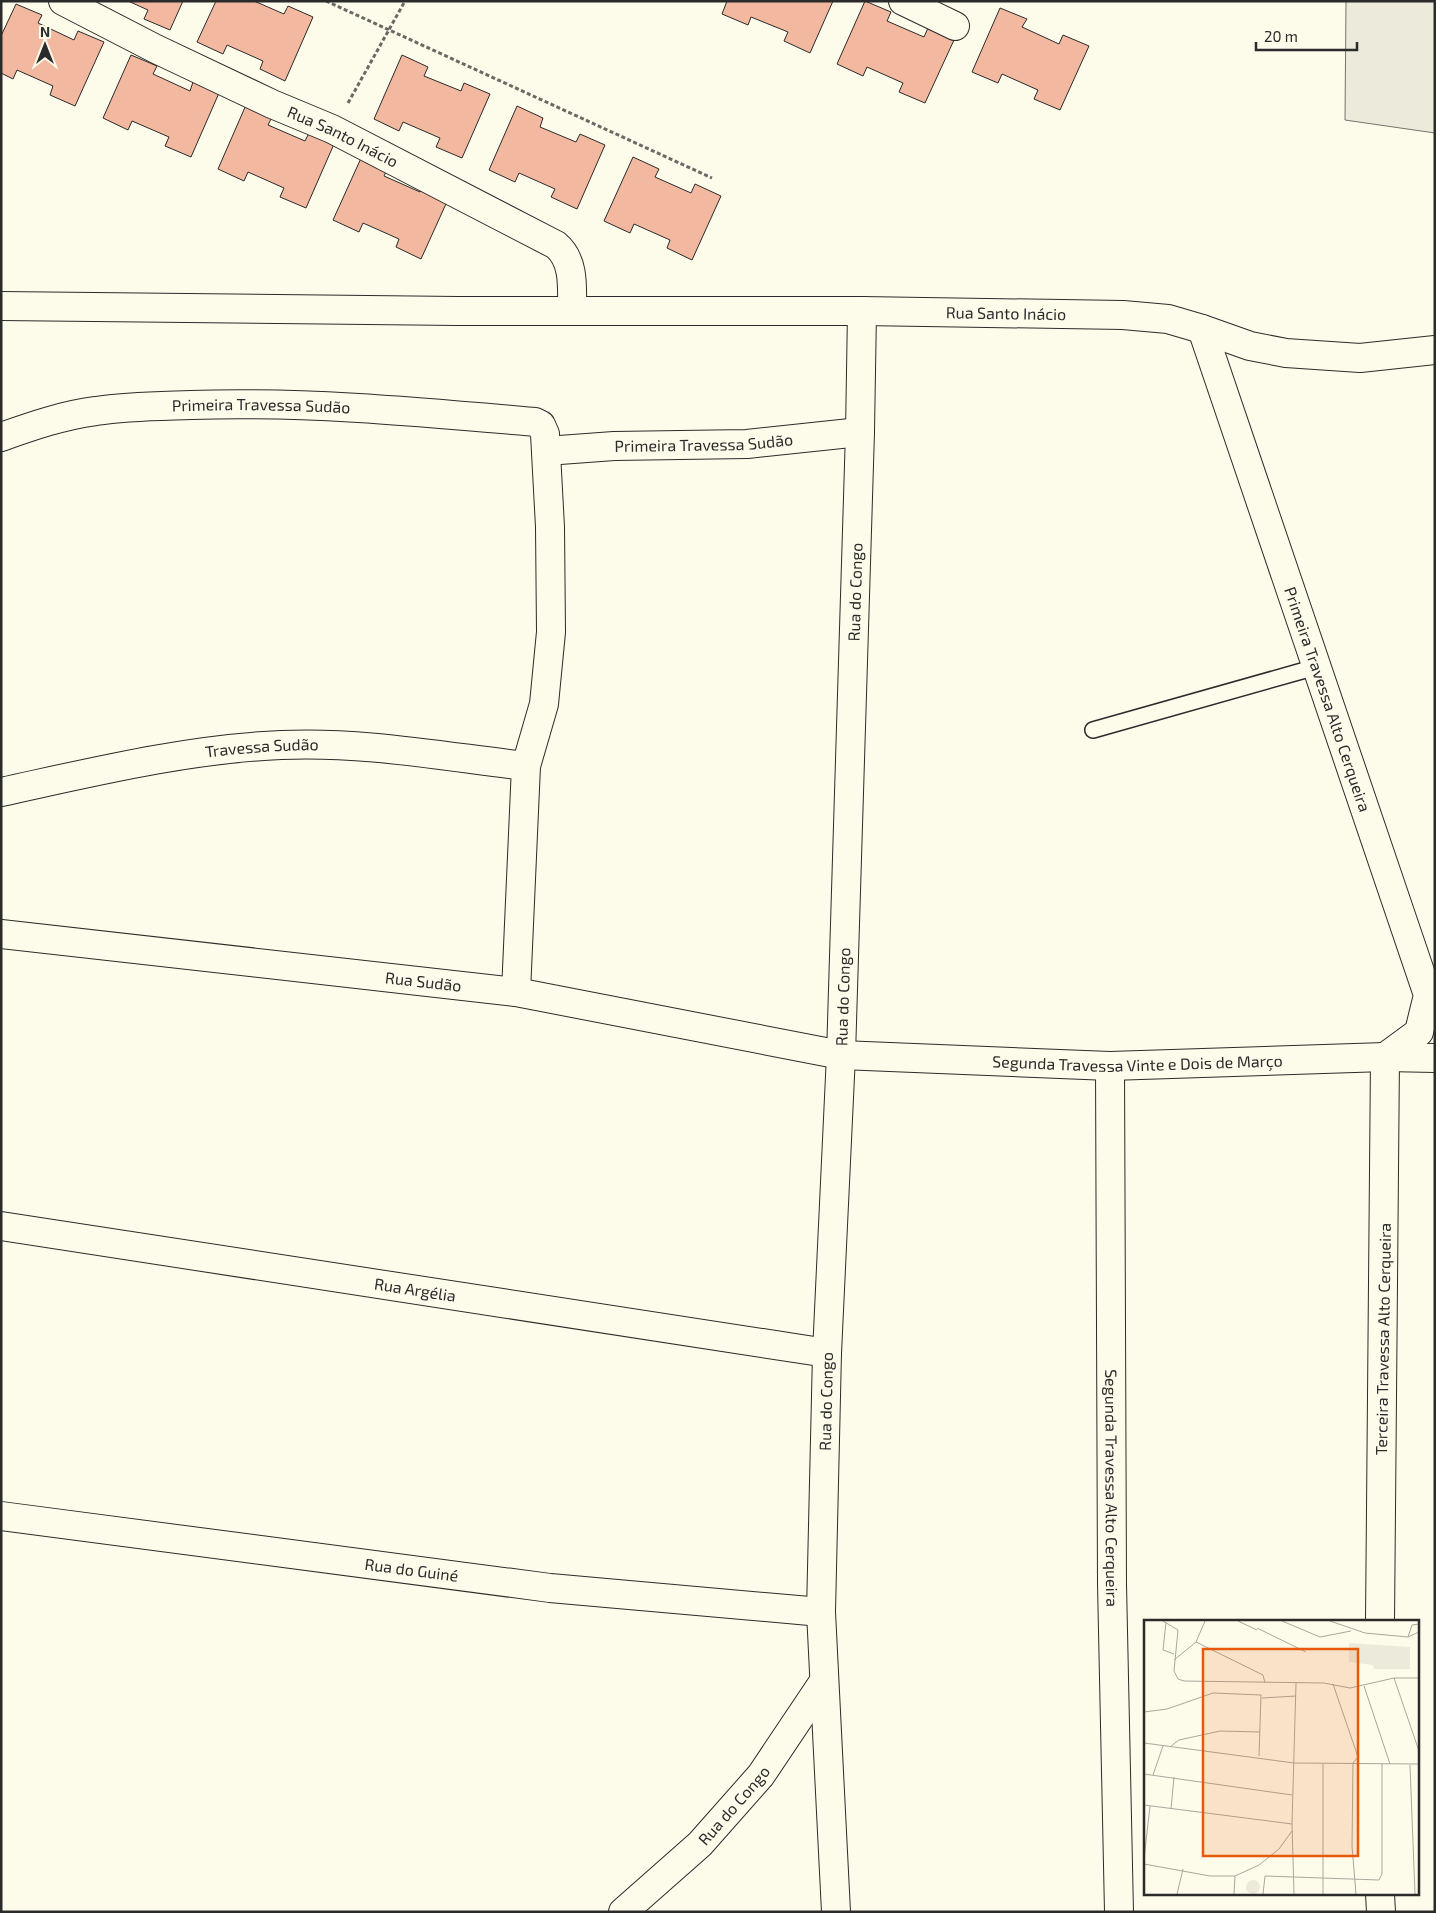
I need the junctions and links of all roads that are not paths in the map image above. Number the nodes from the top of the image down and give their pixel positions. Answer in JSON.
{"nodes":[{"id":1,"x":63,"y":1,"type":"edge"},
{"id":2,"x":903,"y":1,"type":"edge"},
{"id":3,"x":955,"y":26,"type":"dead end"},
{"id":4,"x":1,"y":306,"type":"edge"},
{"id":5,"x":572,"y":311,"type":"junction"},
{"id":6,"x":862,"y":311,"type":"junction"},
{"id":7,"x":1202,"y":329,"type":"junction"},
{"id":8,"x":1435,"y":350,"type":"edge"},
{"id":9,"x":860,"y":432,"type":"junction"},
{"id":10,"x":1,"y":437,"type":"edge"},
{"id":11,"x":546,"y":450,"type":"junction"},
{"id":12,"x":1316,"y":667,"type":"junction"},
{"id":13,"x":1094,"y":730,"type":"dead end"},
{"id":14,"x":526,"y":766,"type":"junction"},
{"id":15,"x":1,"y":792,"type":"edge"},
{"id":16,"x":1,"y":934,"type":"edge"},
{"id":17,"x":516,"y":992,"type":"junction"},
{"id":18,"x":841,"y":1055,"type":"junction"},
{"id":19,"x":1385,"y":1057,"type":"junction"},
{"id":20,"x":1435,"y":1058,"type":"edge"},
{"id":21,"x":1110,"y":1066,"type":"junction"},
{"id":22,"x":1,"y":1226,"type":"edge"},
{"id":23,"x":827,"y":1353,"type":"junction"},
{"id":24,"x":1,"y":1516,"type":"edge"},
{"id":25,"x":821,"y":1612,"type":"junction"},
{"id":26,"x":1380,"y":1620,"type":"edge"},
{"id":27,"x":824,"y":1681,"type":"junction"},
{"id":28,"x":1380,"y":1896,"type":"edge"},
{"id":29,"x":623,"y":1912,"type":"edge"},
{"id":30,"x":836,"y":1912,"type":"edge"},
{"id":31,"x":1119,"y":1912,"type":"edge"},
{"id":32,"x":1381,"y":1912,"type":"edge"}],
"edges":[{"from":1,"to":5,"type":"street","name":"Rua Santo Inácio"},
{"from":2,"to":3,"type":"street"},
{"from":4,"to":5,"type":"street","name":"Rua Santo Inácio"},
{"from":5,"to":6,"type":"street","name":"Rua Santo Inácio"},
{"from":6,"to":7,"type":"street","name":"Rua Santo Inácio"},
{"from":6,"to":9,"type":"street","name":"Rua do Congo"},
{"from":7,"to":8,"type":"street","name":"Rua Santo Inácio"},
{"from":7,"to":12,"type":"street","name":"Primeira Travessa Alto Cerqueira"},
{"from":9,"to":11,"type":"street","name":"Primeira Travessa Sudão"},
{"from":9,"to":18,"type":"street","name":"Rua do Congo"},
{"from":10,"to":11,"type":"street","name":"Primeira Travessa Sudão"},
{"from":11,"to":14,"type":"street"},
{"from":12,"to":13,"type":"lane"},
{"from":12,"to":19,"type":"street","name":"Primeira Travessa Alto Cerqueira"},
{"from":14,"to":15,"type":"street","name":"Travessa Sudão"},
{"from":14,"to":17,"type":"street"},
{"from":16,"to":17,"type":"street","name":"Rua Sudão"},
{"from":17,"to":18,"type":"street","name":"Rua Sudão"},
{"from":18,"to":21,"type":"street","name":"Segunda Travessa Vinte e Dois de Março"},
{"from":18,"to":23,"type":"street","name":"Rua do Congo"},
{"from":19,"to":20,"type":"street","name":"Segunda Travessa Vinte e Dois de Março"},
{"from":19,"to":21,"type":"street","name":"Segunda Travessa Vinte e Dois de Março"},
{"from":19,"to":26,"type":"street","name":"Terceira Travessa Alto Cerqueira"},
{"from":21,"to":31,"type":"street","name":"Segunda Travessa Alto Cerqueira"},
{"from":22,"to":23,"type":"street","name":"Rua Argélia"},
{"from":23,"to":25,"type":"street","name":"Rua do Congo"},
{"from":24,"to":25,"type":"street","name":"Rua do Guiné"},
{"from":25,"to":27,"type":"street","name":"Rua do Congo"},
{"from":27,"to":29,"type":"street","name":"Rua do Congo"},
{"from":27,"to":30,"type":"street","name":"Rua do Congo"},
{"from":28,"to":32,"type":"street"}]}
